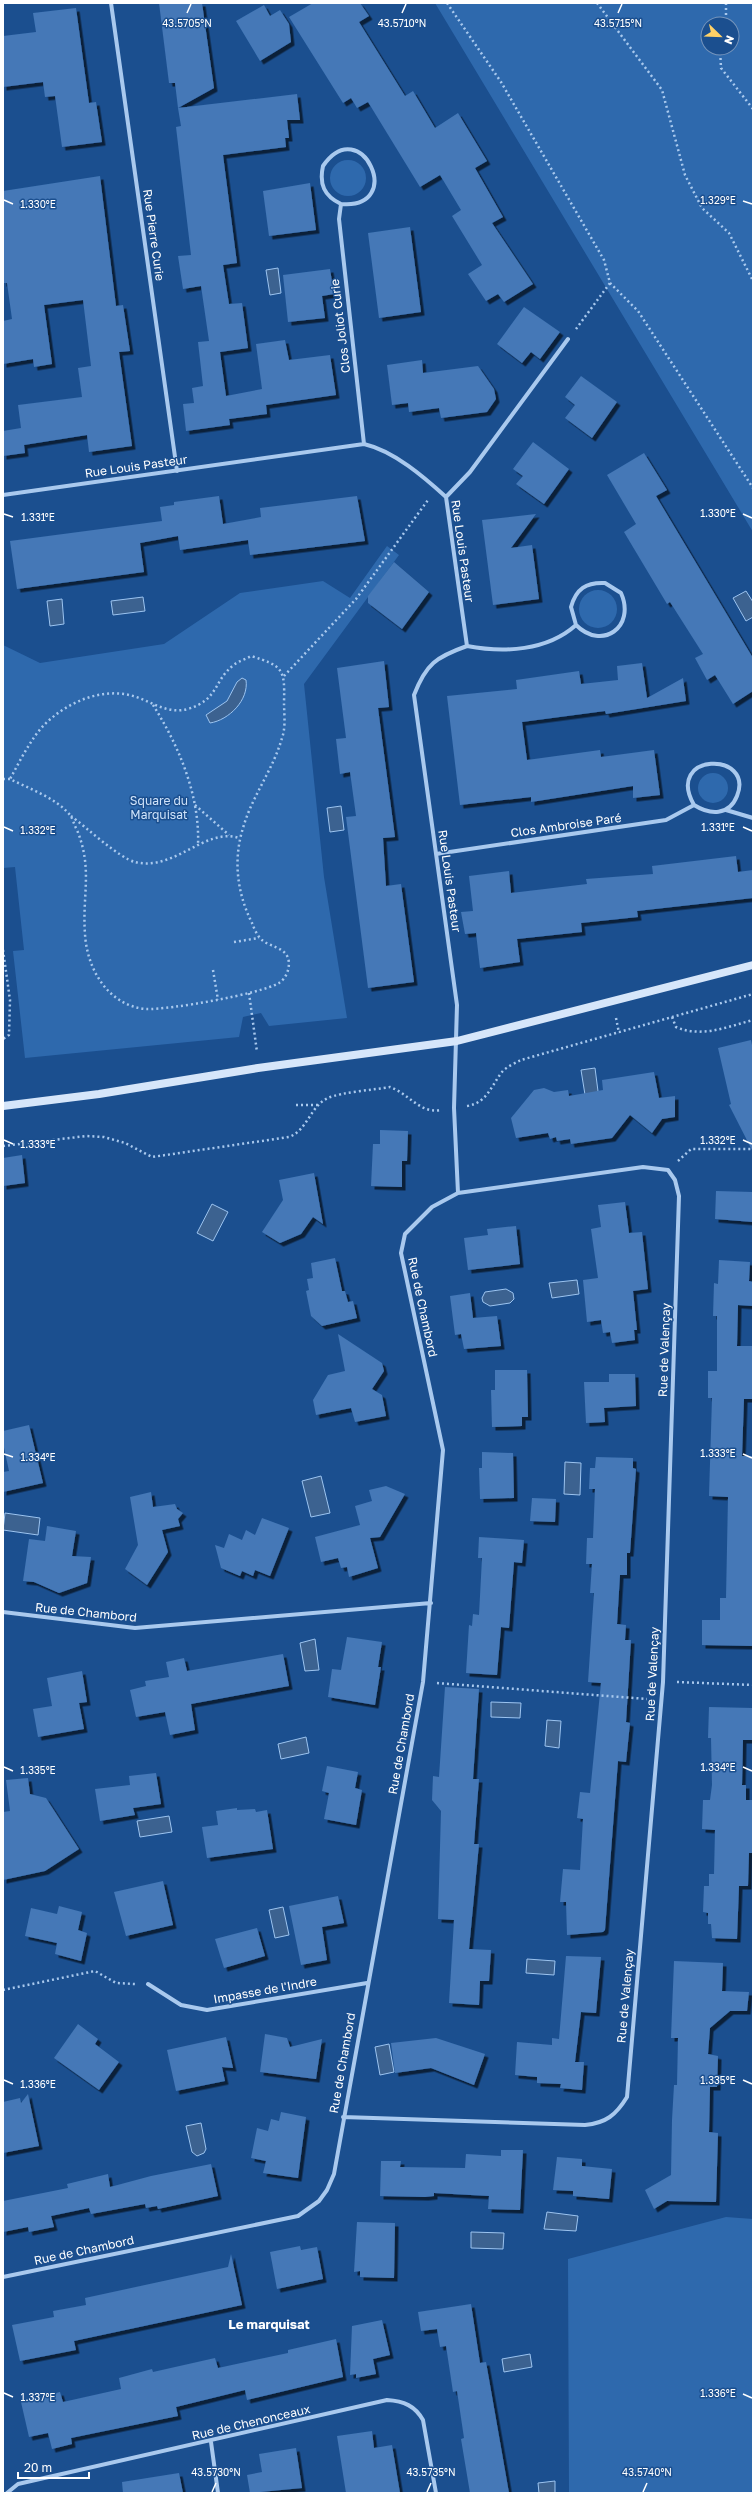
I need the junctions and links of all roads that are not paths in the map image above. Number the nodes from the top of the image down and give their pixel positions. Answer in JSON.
{"nodes":[{"id":1,"x":111,"y":3,"type":"edge"},
{"id":2,"x":341,"y":204,"type":"junction"},
{"id":3,"x":568,"y":339,"type":"road end"},
{"id":4,"x":364,"y":444,"type":"junction"},
{"id":5,"x":177,"y":471,"type":"junction"},
{"id":6,"x":3,"y":495,"type":"edge"},
{"id":7,"x":446,"y":497,"type":"junction"},
{"id":8,"x":576,"y":626,"type":"junction"},
{"id":9,"x":467,"y":646,"type":"junction"},
{"id":10,"x":694,"y":805,"type":"junction"},
{"id":11,"x":726,"y":810,"type":"junction"},
{"id":12,"x":753,"y":818,"type":"edge"},
{"id":13,"x":436,"y":854,"type":"junction"},
{"id":14,"x":753,"y":965,"type":"edge"},
{"id":15,"x":457,"y":1041,"type":"junction"},
{"id":16,"x":3,"y":1106,"type":"edge"},
{"id":17,"x":458,"y":1194,"type":"junction"},
{"id":18,"x":431,"y":1603,"type":"junction"},
{"id":19,"x":3,"y":1612,"type":"edge"},
{"id":20,"x":367,"y":1983,"type":"junction"},
{"id":21,"x":148,"y":1984,"type":"road end"},
{"id":22,"x":343,"y":2117,"type":"junction"},
{"id":23,"x":3,"y":2277,"type":"edge"},
{"id":24,"x":211,"y":2442,"type":"junction"},
{"id":25,"x":6,"y":2493,"type":"edge"},
{"id":26,"x":218,"y":2493,"type":"edge"},
{"id":27,"x":436,"y":2493,"type":"edge"}],
"edges":[{"from":1,"to":5,"type":"street","name":"Rue Pierre Curie"},
{"from":2,"to":2,"type":"street"},
{"from":2,"to":4,"type":"street","name":"Clos Joliot Curie"},
{"from":3,"to":7,"type":"street"},
{"from":4,"to":5,"type":"street","name":"Rue Louis Pasteur"},
{"from":4,"to":7,"type":"street","name":"Rue Louis Pasteur"},
{"from":5,"to":6,"type":"street","name":"Rue Louis Pasteur"},
{"from":7,"to":9,"type":"street","name":"Rue Louis Pasteur"},
{"from":8,"to":8,"type":"street"},
{"from":8,"to":9,"type":"street"},
{"from":9,"to":13,"type":"street","name":"Rue Louis Pasteur"},
{"from":10,"to":11,"type":"street"},
{"from":10,"to":11,"type":"street"},
{"from":10,"to":13,"type":"street","name":"Clos Ambroise Paré"},
{"from":11,"to":12,"type":"street"},
{"from":13,"to":15,"type":"street","name":"Rue Louis Pasteur"},
{"from":14,"to":15,"type":"main road"},
{"from":15,"to":16,"type":"main road"},
{"from":15,"to":17,"type":"street"},
{"from":17,"to":18,"type":"street","name":"Rue de Chambord"},
{"from":17,"to":22,"type":"street","name":"Rue de Valençay"},
{"from":18,"to":19,"type":"street","name":"Rue de Chambord"},
{"from":18,"to":20,"type":"street","name":"Rue de Chambord"},
{"from":20,"to":21,"type":"street","name":"Impasse de l'Indre"},
{"from":20,"to":22,"type":"street","name":"Rue de Chambord"},
{"from":22,"to":23,"type":"street","name":"Rue de Chambord"},
{"from":24,"to":25,"type":"street","name":"Rue de Chenonceaux"},
{"from":24,"to":26,"type":"street"},
{"from":24,"to":27,"type":"street","name":"Rue de Chenonceaux"}]}
